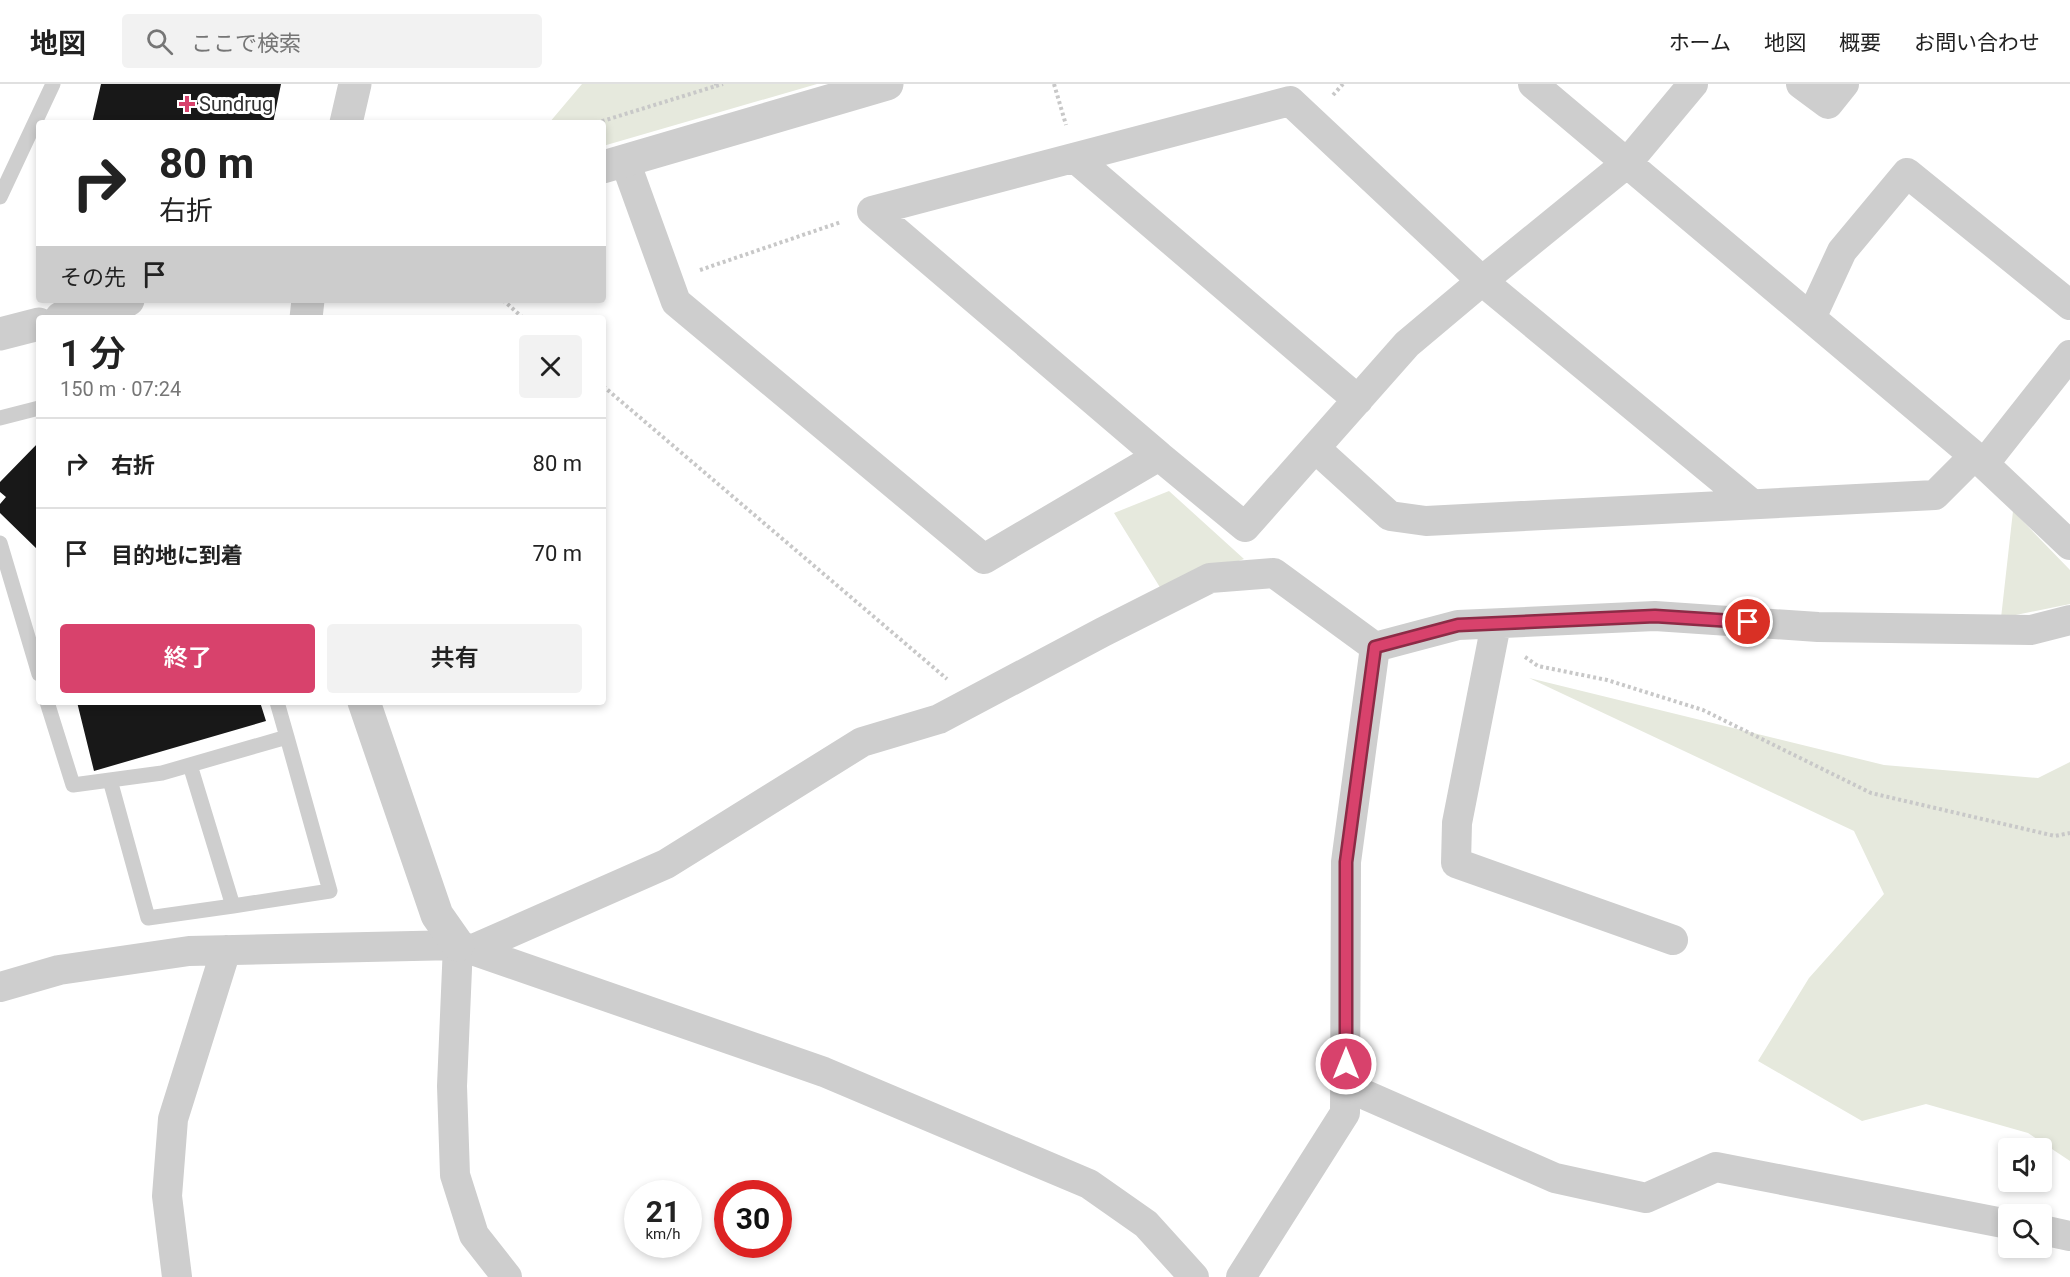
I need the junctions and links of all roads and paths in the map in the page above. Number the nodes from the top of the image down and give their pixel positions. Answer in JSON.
{"nodes":[{"id":1,"x":53,"y":84,"type":"edge"},
{"id":2,"x":355,"y":84,"type":"edge"},
{"id":3,"x":723,"y":84,"type":"edge"},
{"id":4,"x":887,"y":84,"type":"edge"},
{"id":5,"x":1054,"y":84,"type":"edge"},
{"id":6,"x":1533,"y":84,"type":"edge"},
{"id":7,"x":1694,"y":84,"type":"edge"},
{"id":8,"x":1802,"y":84,"type":"edge"},
{"id":9,"x":1844,"y":84,"type":"edge"},
{"id":10,"x":716,"y":85,"type":"edge"},
{"id":11,"x":36,"y":120,"type":"edge"},
{"id":12,"x":36,"y":120,"type":"edge"},
{"id":13,"x":347,"y":120,"type":"edge"},
{"id":14,"x":605,"y":120,"type":"edge"},
{"id":15,"x":1075,"y":158,"type":"junction"},
{"id":16,"x":614,"y":164,"type":"edge"},
{"id":17,"x":1627,"y":164,"type":"junction"},
{"id":18,"x":0,"y":197,"type":"edge"},
{"id":19,"x":872,"y":211,"type":"junction"},
{"id":20,"x":668,"y":281,"type":"junction"},
{"id":21,"x":1482,"y":281,"type":"junction"},
{"id":22,"x":117,"y":303,"type":"edge"},
{"id":23,"x":506,"y":303,"type":"edge"},
{"id":24,"x":2070,"y":305,"type":"edge"},
{"id":25,"x":72,"y":315,"type":"edge"},
{"id":26,"x":520,"y":315,"type":"edge"},
{"id":27,"x":1811,"y":318,"type":"junction"},
{"id":28,"x":36,"y":325,"type":"edge"},
{"id":29,"x":0,"y":334,"type":"edge"},
{"id":30,"x":2070,"y":355,"type":"edge"},
{"id":31,"x":606,"y":389,"type":"edge"},
{"id":32,"x":1358,"y":400,"type":"junction"},
{"id":33,"x":36,"y":409,"type":"edge"},
{"id":34,"x":0,"y":418,"type":"edge"},
{"id":35,"x":1315,"y":448,"type":"junction"},
{"id":36,"x":1159,"y":456,"type":"junction"},
{"id":37,"x":1979,"y":460,"type":"junction"},
{"id":38,"x":1752,"y":504,"type":"junction"},
{"id":39,"x":0,"y":543,"type":"edge"},
{"id":40,"x":2070,"y":545,"type":"edge"},
{"id":41,"x":2070,"y":620,"type":"edge"},
{"id":42,"x":1495,"y":630,"type":"junction"},
{"id":43,"x":1375,"y":647,"type":"junction"},
{"id":44,"x":36,"y":664,"type":"edge"},
{"id":45,"x":972,"y":701,"type":"junction"},
{"id":46,"x":48,"y":705,"type":"edge"},
{"id":47,"x":278,"y":705,"type":"edge"},
{"id":48,"x":365,"y":705,"type":"edge"},
{"id":49,"x":287,"y":737,"type":"junction"},
{"id":50,"x":190,"y":765,"type":"junction"},
{"id":51,"x":110,"y":780,"type":"junction"},
{"id":52,"x":2070,"y":833,"type":"edge"},
{"id":53,"x":233,"y":906,"type":"junction"},
{"id":54,"x":1673,"y":940,"type":"dead end"},
{"id":55,"x":465,"y":948,"type":"junction"},
{"id":56,"x":226,"y":950,"type":"junction"},
{"id":57,"x":0,"y":987,"type":"edge"},
{"id":58,"x":1346,"y":1086,"type":"junction"},
{"id":59,"x":1998,"y":1222,"type":"edge"},
{"id":60,"x":2052,"y":1232,"type":"edge"},
{"id":61,"x":2070,"y":1236,"type":"edge"},
{"id":62,"x":177,"y":1277,"type":"edge"},
{"id":63,"x":507,"y":1277,"type":"edge"},
{"id":64,"x":1194,"y":1277,"type":"edge"},
{"id":65,"x":1241,"y":1277,"type":"edge"}],
"edges":[{"from":1,"to":11,"type":"lane"},
{"from":2,"to":13,"type":"street"},
{"from":3,"to":10,"type":"path"},
{"from":4,"to":16,"type":"street"},
{"from":5,"to":15,"type":"path"},
{"from":6,"to":17,"type":"street"},
{"from":7,"to":17,"type":"street"},
{"from":8,"to":9,"type":"street"},
{"from":10,"to":14,"type":"path"},
{"from":12,"to":18,"type":"lane"},
{"from":15,"to":19,"type":"street"},
{"from":15,"to":21,"type":"street"},
{"from":15,"to":32,"type":"street"},
{"from":16,"to":20,"type":"street"},
{"from":17,"to":21,"type":"street"},
{"from":17,"to":27,"type":"street"},
{"from":19,"to":20,"type":"path"},
{"from":19,"to":36,"type":"street"},
{"from":20,"to":36,"type":"street"},
{"from":21,"to":32,"type":"street"},
{"from":21,"to":38,"type":"street"},
{"from":22,"to":25,"type":"street"},
{"from":23,"to":26,"type":"path"},
{"from":24,"to":27,"type":"street"},
{"from":27,"to":37,"type":"street"},
{"from":28,"to":29,"type":"street"},
{"from":30,"to":37,"type":"street"},
{"from":31,"to":45,"type":"path"},
{"from":32,"to":35,"type":"street"},
{"from":33,"to":34,"type":"lane"},
{"from":35,"to":36,"type":"street"},
{"from":35,"to":38,"type":"street"},
{"from":37,"to":38,"type":"street"},
{"from":37,"to":40,"type":"street"},
{"from":39,"to":44,"type":"lane"},
{"from":41,"to":42,"type":"street"},
{"from":42,"to":43,"type":"street"},
{"from":42,"to":52,"type":"path"},
{"from":42,"to":54,"type":"street"},
{"from":43,"to":45,"type":"street"},
{"from":43,"to":58,"type":"street"},
{"from":45,"to":55,"type":"street"},
{"from":46,"to":51,"type":"lane"},
{"from":47,"to":49,"type":"lane"},
{"from":48,"to":55,"type":"street"},
{"from":49,"to":50,"type":"lane"},
{"from":49,"to":53,"type":"lane"},
{"from":50,"to":51,"type":"lane"},
{"from":50,"to":53,"type":"lane"},
{"from":51,"to":53,"type":"lane"},
{"from":55,"to":56,"type":"street"},
{"from":55,"to":63,"type":"street"},
{"from":55,"to":64,"type":"street"},
{"from":56,"to":57,"type":"street"},
{"from":56,"to":62,"type":"street"},
{"from":58,"to":59,"type":"street"},
{"from":58,"to":65,"type":"street"},
{"from":60,"to":61,"type":"street"}]}
